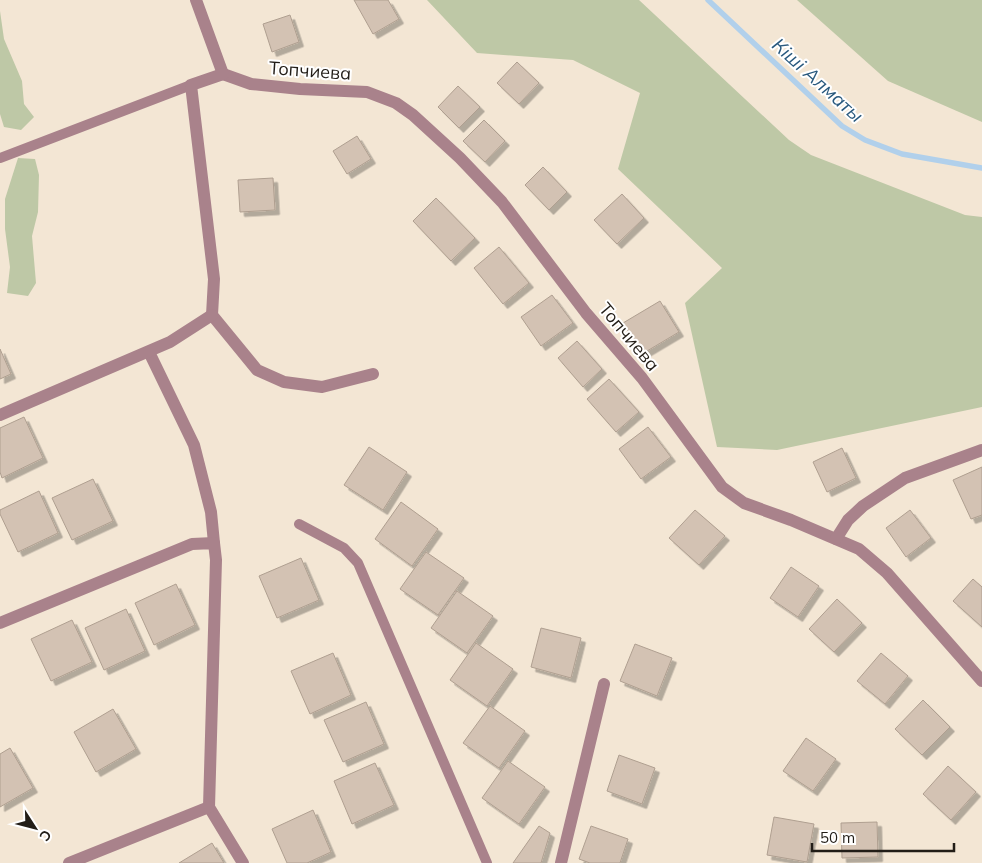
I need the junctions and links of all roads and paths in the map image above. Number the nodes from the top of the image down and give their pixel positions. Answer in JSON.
{"nodes":[{"id":1,"x":196,"y":0,"type":"edge"},
{"id":2,"x":223,"y":74,"type":"junction"},
{"id":3,"x":192,"y":85,"type":"junction"},
{"id":4,"x":0,"y":158,"type":"edge"},
{"id":5,"x":212,"y":315,"type":"junction"},
{"id":6,"x":149,"y":352,"type":"junction"},
{"id":7,"x":373,"y":374,"type":"dead end"},
{"id":8,"x":0,"y":415,"type":"edge"},
{"id":9,"x":982,"y":450,"type":"edge"},
{"id":10,"x":299,"y":524,"type":"dead end"},
{"id":11,"x":836,"y":539,"type":"junction"},
{"id":12,"x":214,"y":543,"type":"junction"},
{"id":13,"x":0,"y":623,"type":"edge"},
{"id":14,"x":982,"y":681,"type":"edge"},
{"id":15,"x":604,"y":684,"type":"dead end"},
{"id":16,"x":209,"y":807,"type":"junction"},
{"id":17,"x":69,"y":863,"type":"edge"},
{"id":18,"x":243,"y":863,"type":"edge"},
{"id":19,"x":487,"y":863,"type":"edge"},
{"id":20,"x":561,"y":863,"type":"edge"}],
"edges":[{"from":1,"to":2,"type":"street"},
{"from":2,"to":3,"type":"street"},
{"from":2,"to":11,"type":"street","name":"Топчиева"},
{"from":3,"to":4,"type":"lane"},
{"from":3,"to":5,"type":"street"},
{"from":5,"to":6,"type":"street"},
{"from":5,"to":7,"type":"street"},
{"from":6,"to":8,"type":"street"},
{"from":6,"to":12,"type":"street"},
{"from":9,"to":11,"type":"street"},
{"from":10,"to":19,"type":"lane"},
{"from":11,"to":14,"type":"street","name":"Топчиева"},
{"from":12,"to":13,"type":"street"},
{"from":12,"to":16,"type":"street"},
{"from":15,"to":20,"type":"street"},
{"from":16,"to":17,"type":"street"},
{"from":16,"to":18,"type":"street"}]}
